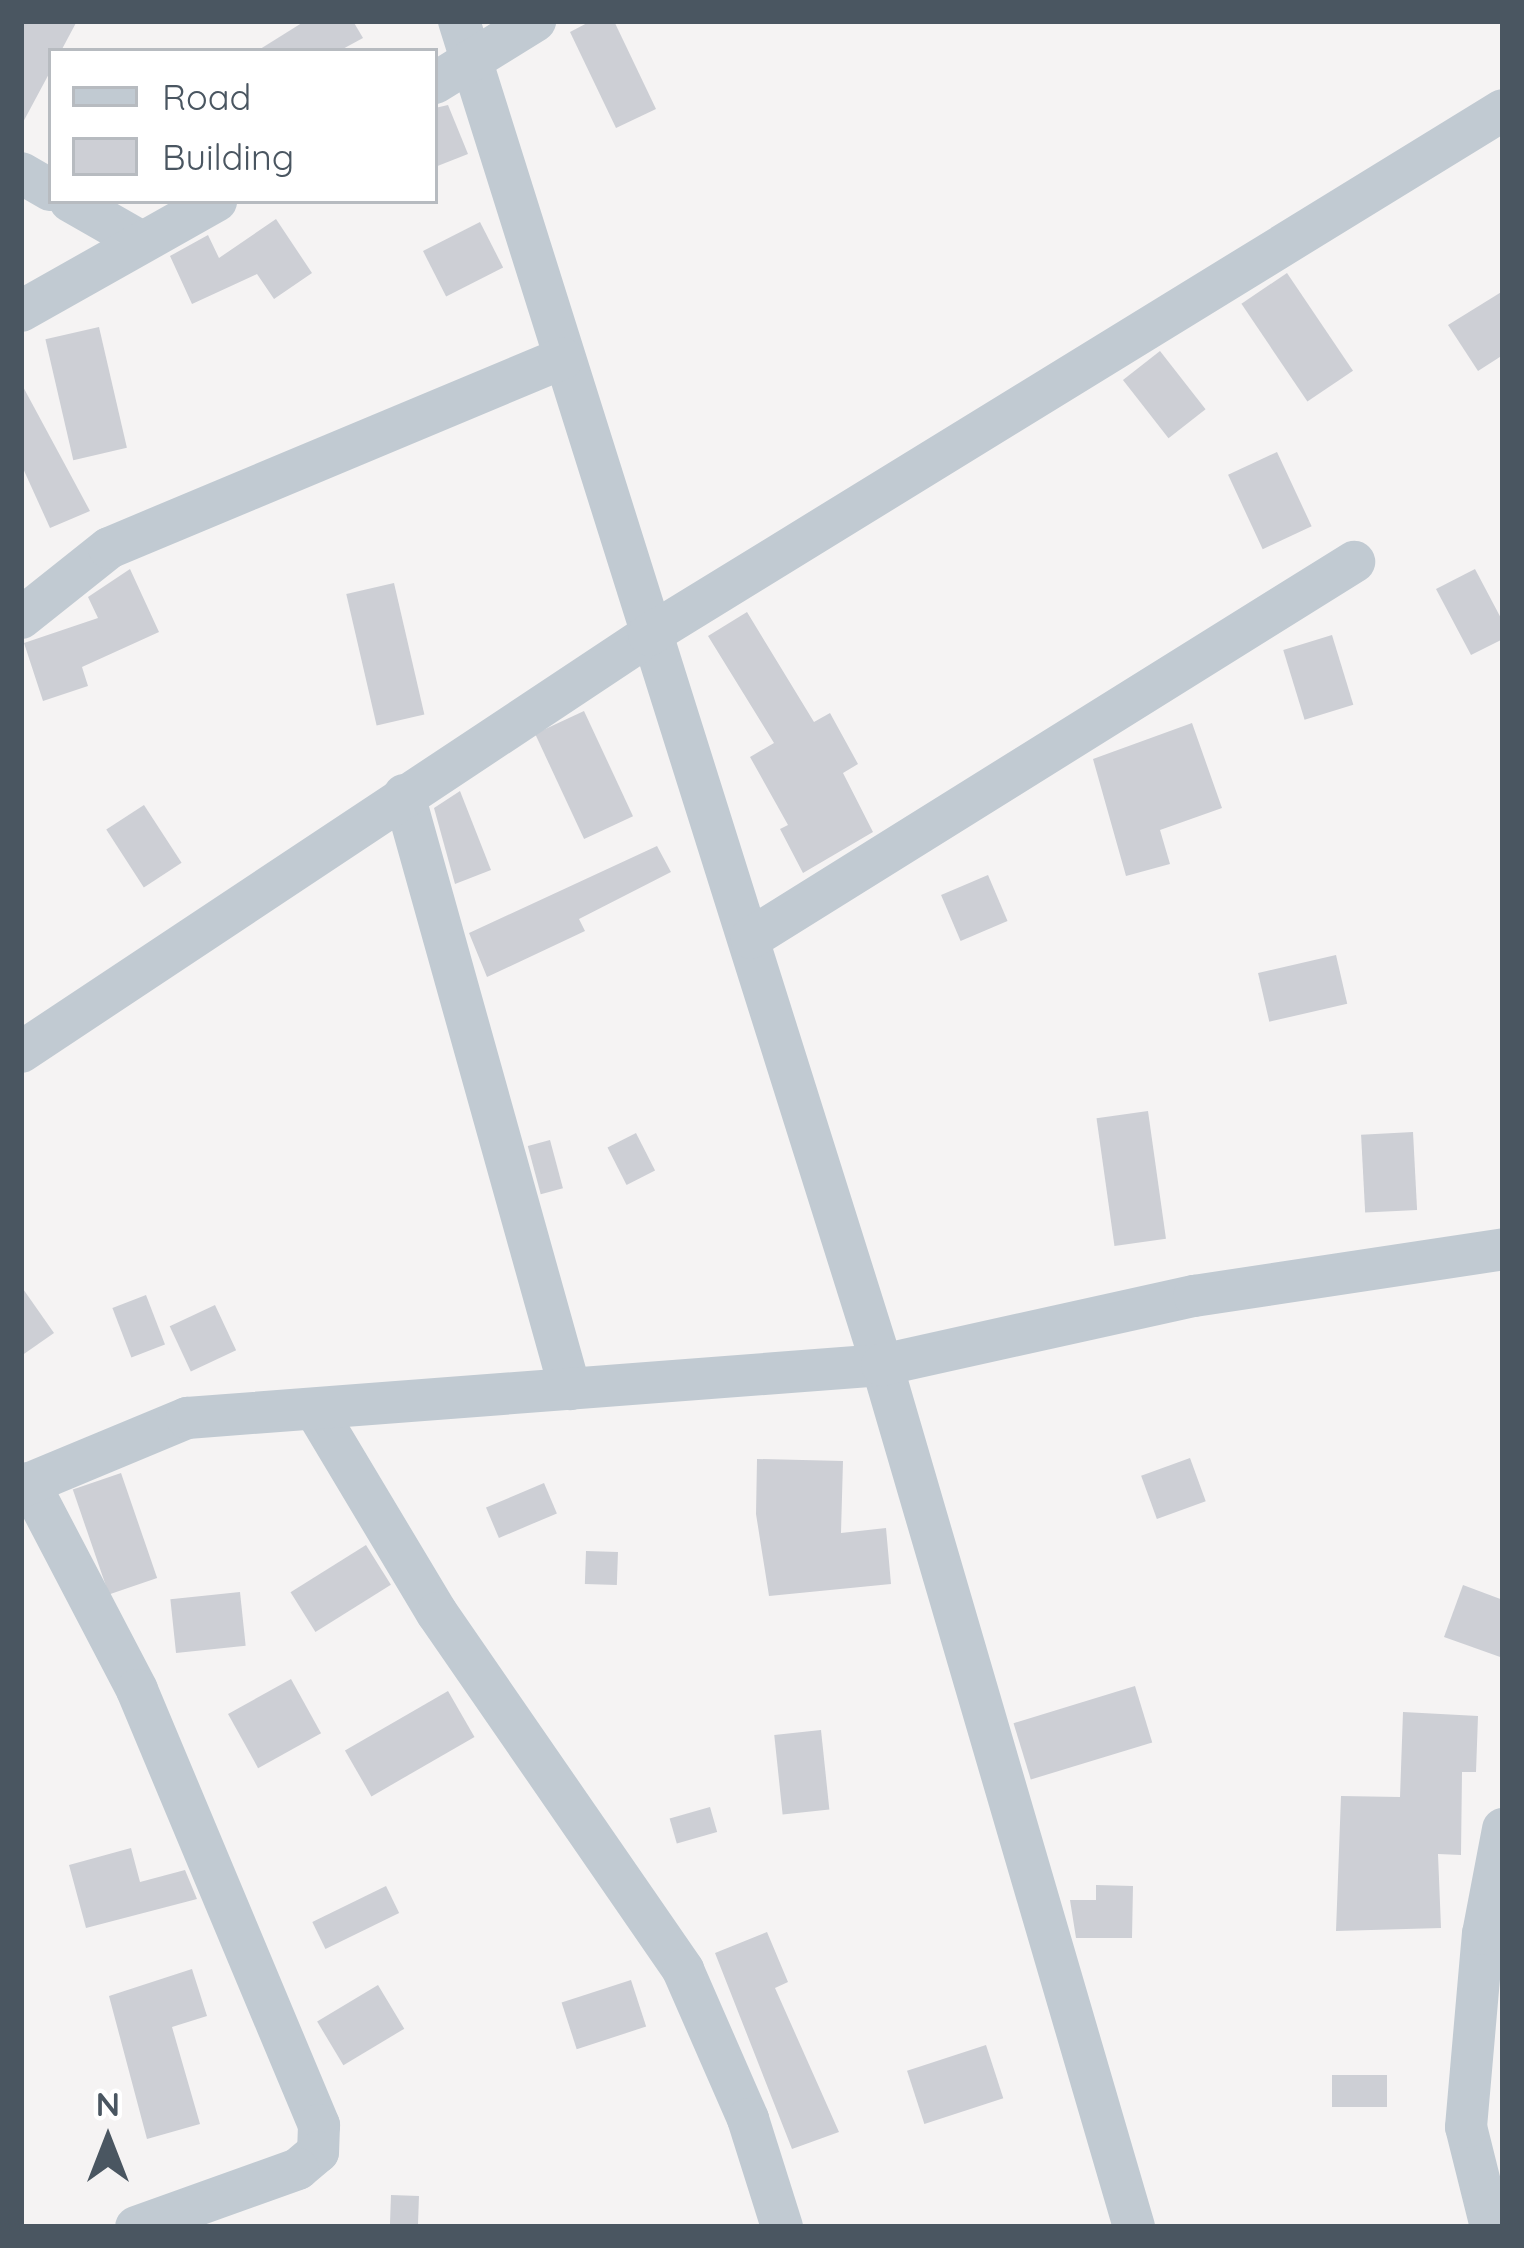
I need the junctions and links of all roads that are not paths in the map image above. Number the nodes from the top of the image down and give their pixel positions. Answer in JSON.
{"nodes":[{"id":1,"x":459,"y":21,"type":"edge"},
{"id":2,"x":535,"y":21,"type":"edge"},
{"id":3,"x":453,"y":73,"type":"edge"},
{"id":4,"x":1503,"y":110,"type":"edge"},
{"id":5,"x":21,"y":173,"type":"edge"},
{"id":6,"x":48,"y":188,"type":"edge"},
{"id":7,"x":75,"y":204,"type":"edge"},
{"id":8,"x":210,"y":204,"type":"edge"},
{"id":9,"x":138,"y":240,"type":"junction"},
{"id":10,"x":21,"y":311,"type":"edge"},
{"id":11,"x":563,"y":358,"type":"junction"},
{"id":12,"x":1354,"y":562,"type":"dead end"},
{"id":13,"x":21,"y":618,"type":"edge"},
{"id":14,"x":649,"y":635,"type":"junction"},
{"id":15,"x":404,"y":795,"type":"junction"},
{"id":16,"x":751,"y":938,"type":"junction"},
{"id":17,"x":21,"y":1052,"type":"edge"},
{"id":18,"x":1503,"y":1250,"type":"edge"},
{"id":19,"x":882,"y":1365,"type":"junction"},
{"id":20,"x":569,"y":1389,"type":"junction"},
{"id":21,"x":316,"y":1411,"type":"junction"},
{"id":22,"x":25,"y":1485,"type":"edge"},
{"id":23,"x":1503,"y":1829,"type":"edge"},
{"id":24,"x":136,"y":2227,"type":"edge"},
{"id":25,"x":782,"y":2227,"type":"edge"},
{"id":26,"x":1134,"y":2227,"type":"edge"},
{"id":27,"x":1491,"y":2227,"type":"edge"}],
"edges":[{"from":1,"to":3,"type":"street"},
{"from":2,"to":3,"type":"street"},
{"from":3,"to":11,"type":"street"},
{"from":4,"to":14,"type":"street"},
{"from":5,"to":6,"type":"street"},
{"from":7,"to":9,"type":"street"},
{"from":8,"to":9,"type":"street"},
{"from":9,"to":10,"type":"street"},
{"from":11,"to":13,"type":"street"},
{"from":11,"to":14,"type":"street"},
{"from":12,"to":16,"type":"street"},
{"from":14,"to":15,"type":"street"},
{"from":14,"to":16,"type":"street"},
{"from":15,"to":17,"type":"street"},
{"from":15,"to":20,"type":"street"},
{"from":16,"to":19,"type":"street"},
{"from":18,"to":19,"type":"street"},
{"from":19,"to":20,"type":"street"},
{"from":19,"to":26,"type":"street"},
{"from":20,"to":21,"type":"street"},
{"from":21,"to":22,"type":"street"},
{"from":21,"to":25,"type":"street"},
{"from":22,"to":24,"type":"street"},
{"from":23,"to":27,"type":"street"}]}
